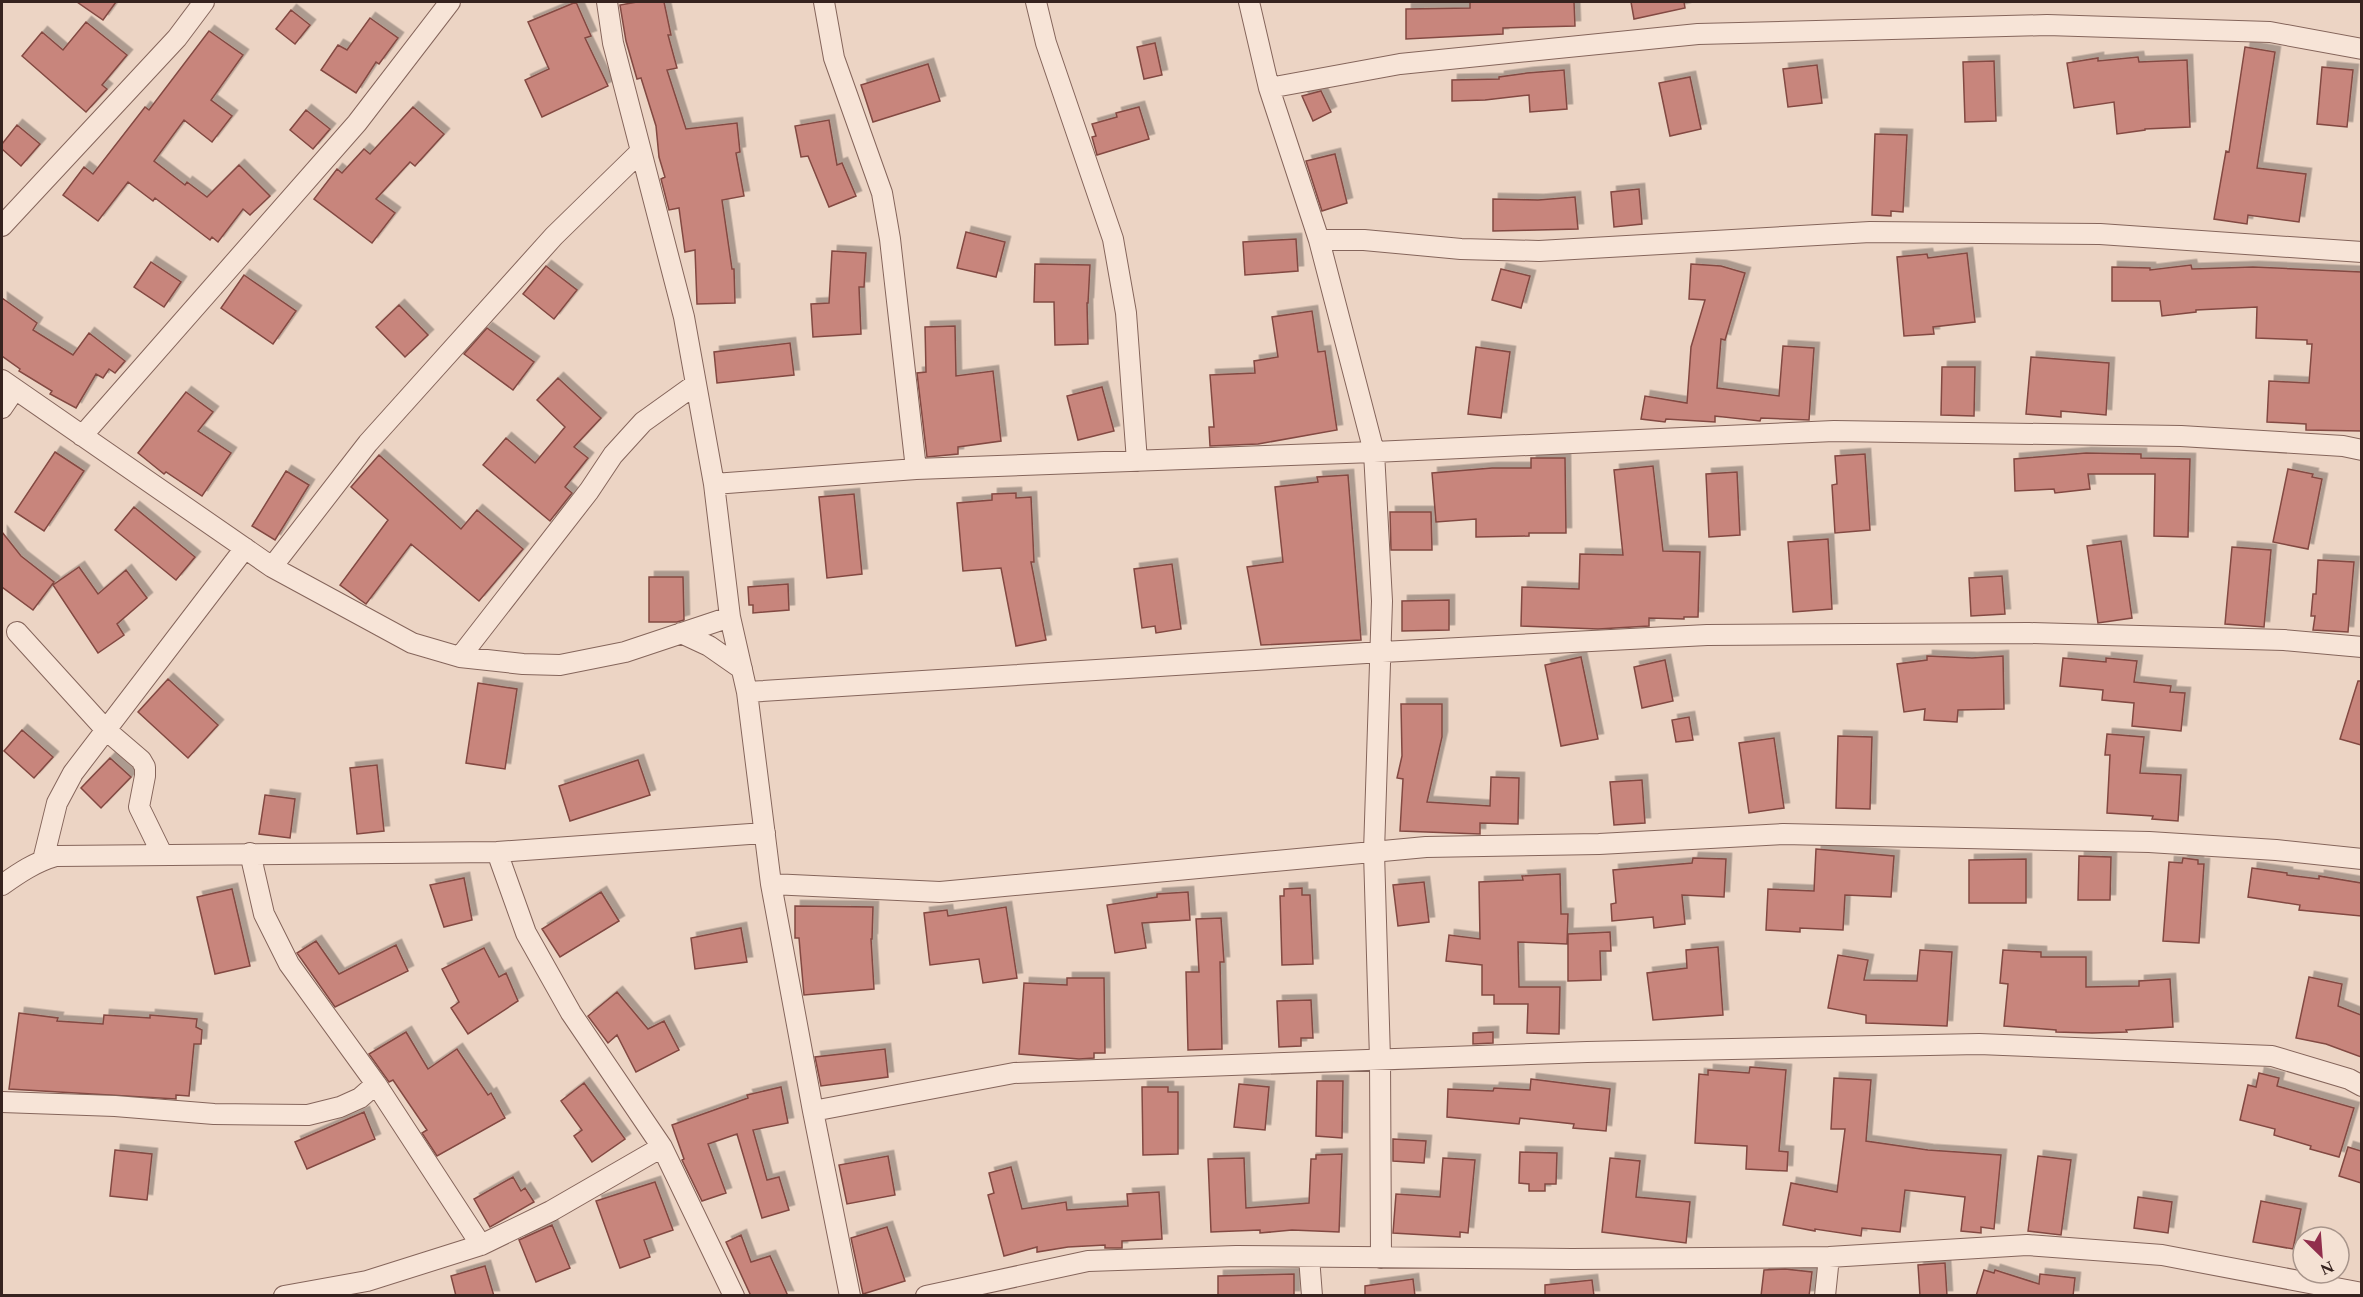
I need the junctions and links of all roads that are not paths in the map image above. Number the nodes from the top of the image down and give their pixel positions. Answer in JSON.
{"nodes":[{"id":1,"x":204,"y":2,"type":"edge"},
{"id":2,"x":450,"y":2,"type":"edge"},
{"id":3,"x":607,"y":2,"type":"edge"},
{"id":4,"x":824,"y":2,"type":"edge"},
{"id":5,"x":1036,"y":2,"type":"edge"},
{"id":6,"x":1249,"y":2,"type":"edge"},
{"id":7,"x":2361,"y":49,"type":"edge"},
{"id":8,"x":1269,"y":88,"type":"junction"},
{"id":9,"x":641,"y":152,"type":"junction"},
{"id":10,"x":2,"y":226,"type":"edge"},
{"id":11,"x":1319,"y":240,"type":"junction"},
{"id":12,"x":2361,"y":252,"type":"edge"},
{"id":13,"x":696,"y":384,"type":"junction"},
{"id":14,"x":8,"y":385,"type":"edge"},
{"id":15,"x":2,"y":408,"type":"edge"},
{"id":16,"x":82,"y":436,"type":"junction"},
{"id":17,"x":2361,"y":450,"type":"edge"},
{"id":18,"x":1374,"y":452,"type":"junction"},
{"id":19,"x":1137,"y":461,"type":"junction"},
{"id":20,"x":916,"y":470,"type":"junction"},
{"id":21,"x":714,"y":484,"type":"junction"},
{"id":22,"x":245,"y":548,"type":"junction"},
{"id":23,"x":272,"y":567,"type":"junction"},
{"id":24,"x":730,"y":616,"type":"junction"},
{"id":25,"x":17,"y":632,"type":"dead end"},
{"id":26,"x":681,"y":633,"type":"junction"},
{"id":27,"x":2361,"y":647,"type":"edge"},
{"id":28,"x":1382,"y":652,"type":"junction"},
{"id":29,"x":460,"y":657,"type":"junction"},
{"id":30,"x":741,"y":669,"type":"junction"},
{"id":31,"x":747,"y":692,"type":"junction"},
{"id":32,"x":106,"y":730,"type":"junction"},
{"id":33,"x":765,"y":833,"type":"junction"},
{"id":34,"x":497,"y":852,"type":"junction"},
{"id":35,"x":1374,"y":852,"type":"junction"},
{"id":36,"x":250,"y":853,"type":"junction"},
{"id":37,"x":162,"y":854,"type":"junction"},
{"id":38,"x":2361,"y":859,"type":"edge"},
{"id":39,"x":43,"y":860,"type":"junction"},
{"id":40,"x":771,"y":884,"type":"junction"},
{"id":41,"x":2,"y":885,"type":"edge"},
{"id":42,"x":1380,"y":1059,"type":"junction"},
{"id":43,"x":376,"y":1084,"type":"junction"},
{"id":44,"x":2361,"y":1086,"type":"edge"},
{"id":45,"x":2,"y":1102,"type":"edge"},
{"id":46,"x":813,"y":1111,"type":"junction"},
{"id":47,"x":662,"y":1147,"type":"junction"},
{"id":48,"x":481,"y":1245,"type":"junction"},
{"id":49,"x":1309,"y":1257,"type":"junction"},
{"id":50,"x":1828,"y":1257,"type":"junction"},
{"id":51,"x":1381,"y":1258,"type":"junction"},
{"id":52,"x":2361,"y":1293,"type":"edge"},
{"id":53,"x":284,"y":1296,"type":"edge"},
{"id":54,"x":734,"y":1296,"type":"edge"},
{"id":55,"x":850,"y":1296,"type":"edge"},
{"id":56,"x":926,"y":1296,"type":"edge"},
{"id":57,"x":1312,"y":1296,"type":"edge"},
{"id":58,"x":1825,"y":1296,"type":"edge"}],
"edges":[{"from":1,"to":10,"type":"street"},
{"from":2,"to":16,"type":"street"},
{"from":3,"to":9,"type":"street"},
{"from":4,"to":20,"type":"street"},
{"from":5,"to":19,"type":"street"},
{"from":6,"to":8,"type":"street"},
{"from":7,"to":8,"type":"street"},
{"from":8,"to":11,"type":"street"},
{"from":9,"to":13,"type":"street"},
{"from":9,"to":23,"type":"street"},
{"from":11,"to":12,"type":"street"},
{"from":11,"to":18,"type":"street"},
{"from":13,"to":21,"type":"street"},
{"from":13,"to":29,"type":"street"},
{"from":14,"to":15,"type":"street"},
{"from":14,"to":16,"type":"street"},
{"from":16,"to":22,"type":"street"},
{"from":17,"to":18,"type":"street"},
{"from":18,"to":19,"type":"street"},
{"from":18,"to":28,"type":"street"},
{"from":19,"to":20,"type":"street"},
{"from":20,"to":21,"type":"street"},
{"from":21,"to":24,"type":"street"},
{"from":22,"to":23,"type":"street"},
{"from":22,"to":32,"type":"street"},
{"from":23,"to":29,"type":"street"},
{"from":24,"to":26,"type":"street"},
{"from":24,"to":30,"type":"street"},
{"from":25,"to":32,"type":"street"},
{"from":26,"to":29,"type":"street"},
{"from":26,"to":30,"type":"street"},
{"from":27,"to":28,"type":"street"},
{"from":28,"to":31,"type":"street"},
{"from":28,"to":35,"type":"street"},
{"from":30,"to":31,"type":"street"},
{"from":31,"to":33,"type":"street"},
{"from":32,"to":37,"type":"street"},
{"from":32,"to":39,"type":"street"},
{"from":33,"to":34,"type":"street"},
{"from":33,"to":40,"type":"street"},
{"from":34,"to":36,"type":"street"},
{"from":34,"to":47,"type":"street"},
{"from":35,"to":38,"type":"street"},
{"from":35,"to":40,"type":"street"},
{"from":35,"to":42,"type":"street"},
{"from":36,"to":37,"type":"street"},
{"from":36,"to":43,"type":"street"},
{"from":37,"to":39,"type":"street"},
{"from":39,"to":41,"type":"street"},
{"from":40,"to":46,"type":"street"},
{"from":42,"to":44,"type":"street"},
{"from":42,"to":46,"type":"street"},
{"from":42,"to":51,"type":"street"},
{"from":43,"to":45,"type":"street"},
{"from":43,"to":48,"type":"street"},
{"from":46,"to":55,"type":"street"},
{"from":47,"to":48,"type":"street"},
{"from":47,"to":54,"type":"street"},
{"from":48,"to":53,"type":"street"},
{"from":49,"to":51,"type":"street"},
{"from":49,"to":56,"type":"street"},
{"from":49,"to":57,"type":"street"},
{"from":50,"to":51,"type":"street"},
{"from":50,"to":52,"type":"street"},
{"from":50,"to":58,"type":"street"}]}
